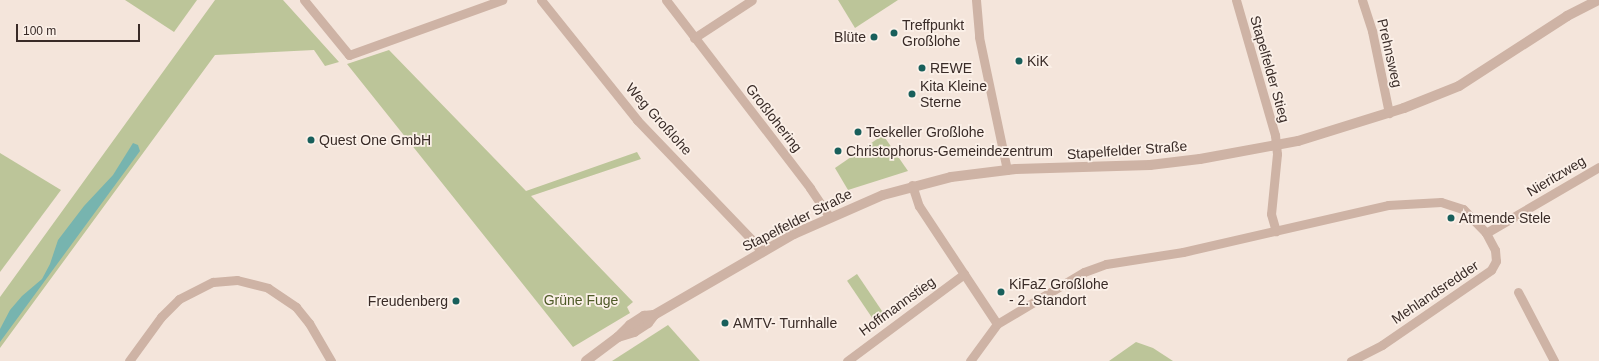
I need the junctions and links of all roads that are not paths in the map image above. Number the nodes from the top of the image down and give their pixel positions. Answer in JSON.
{"nodes":[{"id":1,"x":304,"y":0,"type":"edge"},
{"id":2,"x":502,"y":0,"type":"edge"},
{"id":3,"x":541,"y":0,"type":"edge"},
{"id":4,"x":666,"y":0,"type":"edge"},
{"id":5,"x":752,"y":0,"type":"edge"},
{"id":6,"x":976,"y":0,"type":"edge"},
{"id":7,"x":1236,"y":0,"type":"edge"},
{"id":8,"x":1362,"y":0,"type":"edge"},
{"id":9,"x":1599,"y":0,"type":"edge"},
{"id":10,"x":742,"y":4,"type":"edge"},
{"id":11,"x":694,"y":38,"type":"junction"},
{"id":12,"x":1389,"y":113,"type":"junction"},
{"id":13,"x":1277,"y":146,"type":"junction"},
{"id":14,"x":1599,"y":167,"type":"edge"},
{"id":15,"x":1008,"y":170,"type":"junction"},
{"id":16,"x":912,"y":186,"type":"junction"},
{"id":17,"x":829,"y":216,"type":"junction"},
{"id":18,"x":1276,"y":231,"type":"junction"},
{"id":19,"x":1486,"y":233,"type":"junction"},
{"id":20,"x":761,"y":252,"type":"junction"},
{"id":21,"x":964,"y":274,"type":"junction"},
{"id":22,"x":1518,"y":292,"type":"dead end"},
{"id":23,"x":997,"y":324,"type":"junction"},
{"id":24,"x":129,"y":361,"type":"edge"},
{"id":25,"x":331,"y":361,"type":"edge"},
{"id":26,"x":586,"y":361,"type":"edge"},
{"id":27,"x":847,"y":361,"type":"edge"},
{"id":28,"x":970,"y":361,"type":"edge"},
{"id":29,"x":1351,"y":361,"type":"edge"},
{"id":30,"x":1554,"y":361,"type":"edge"}],
"edges":[{"from":1,"to":2,"type":"street"},
{"from":3,"to":20,"type":"street","name":"Weg Großlohe"},
{"from":4,"to":11,"type":"street","name":"Großlohering"},
{"from":5,"to":10,"type":"street"},
{"from":6,"to":15,"type":"street"},
{"from":7,"to":13,"type":"street","name":"Stapelfelder Stieg"},
{"from":8,"to":12,"type":"street","name":"Prehnsweg"},
{"from":9,"to":12,"type":"street","name":"Stapelfelder Straße"},
{"from":10,"to":11,"type":"street"},
{"from":11,"to":17,"type":"street","name":"Großlohering"},
{"from":12,"to":13,"type":"street","name":"Stapelfelder Straße"},
{"from":13,"to":15,"type":"street","name":"Stapelfelder Straße"},
{"from":13,"to":18,"type":"street"},
{"from":14,"to":19,"type":"street","name":"Nieritzweg"},
{"from":15,"to":16,"type":"street","name":"Stapelfelder Straße"},
{"from":16,"to":17,"type":"street","name":"Stapelfelder Straße"},
{"from":16,"to":21,"type":"street"},
{"from":17,"to":20,"type":"street","name":"Stapelfelder Straße"},
{"from":18,"to":19,"type":"street","name":"Mehlandsredder"},
{"from":18,"to":23,"type":"street","name":"Mehlandsredder"},
{"from":19,"to":29,"type":"street","name":"Mehlandsredder"},
{"from":20,"to":26,"type":"street","name":"Stapelfelder Straße"},
{"from":21,"to":23,"type":"street"},
{"from":21,"to":27,"type":"street","name":"Hoffmannstieg"},
{"from":22,"to":30,"type":"street"},
{"from":23,"to":28,"type":"street","name":"Mehlandsredder"},
{"from":24,"to":25,"type":"street"}]}
